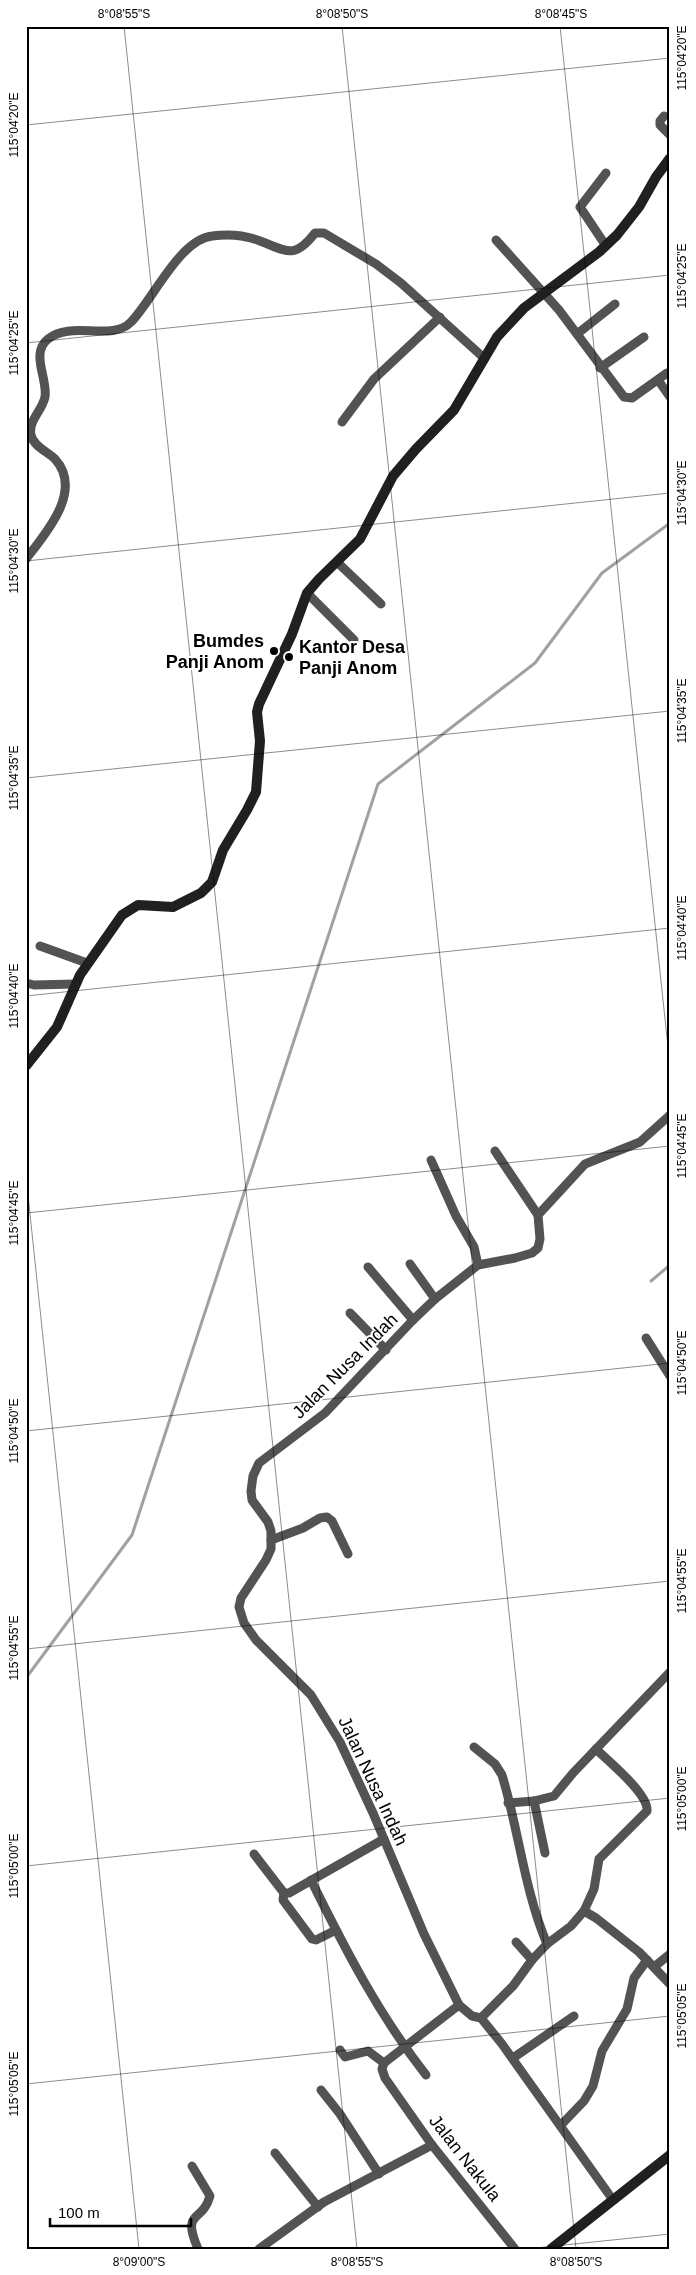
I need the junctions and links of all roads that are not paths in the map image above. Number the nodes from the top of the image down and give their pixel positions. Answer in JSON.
{"nodes":[{"id":1,"x":664,"y":116,"type":"dead end"},
{"id":2,"x":670,"y":135,"type":"edge"},
{"id":3,"x":670,"y":158,"type":"edge"},
{"id":4,"x":606,"y":174,"type":"dead end"},
{"id":5,"x":496,"y":240,"type":"dead end"},
{"id":6,"x":606,"y":246,"type":"junction"},
{"id":7,"x":544,"y":293,"type":"junction"},
{"id":8,"x":614,"y":304,"type":"dead end"},
{"id":9,"x":440,"y":317,"type":"junction"},
{"id":10,"x":577,"y":334,"type":"junction"},
{"id":11,"x":644,"y":337,"type":"dead end"},
{"id":12,"x":484,"y":358,"type":"junction"},
{"id":13,"x":600,"y":368,"type":"junction"},
{"id":14,"x":667,"y":373,"type":"dead end"},
{"id":15,"x":658,"y":380,"type":"junction"},
{"id":16,"x":670,"y":397,"type":"edge"},
{"id":17,"x":342,"y":422,"type":"dead end"},
{"id":18,"x":26,"y":559,"type":"edge"},
{"id":19,"x":337,"y":562,"type":"junction"},
{"id":20,"x":307,"y":593,"type":"junction"},
{"id":21,"x":380,"y":604,"type":"dead end"},
{"id":22,"x":354,"y":640,"type":"dead end"},
{"id":23,"x":40,"y":946,"type":"dead end"},
{"id":24,"x":87,"y":963,"type":"junction"},
{"id":25,"x":26,"y":983,"type":"edge"},
{"id":26,"x":75,"y":984,"type":"junction"},
{"id":27,"x":26,"y":1066,"type":"edge"},
{"id":28,"x":670,"y":1115,"type":"edge"},
{"id":29,"x":495,"y":1151,"type":"dead end"},
{"id":30,"x":431,"y":1160,"type":"dead end"},
{"id":31,"x":538,"y":1215,"type":"junction"},
{"id":32,"x":410,"y":1264,"type":"dead end"},
{"id":33,"x":478,"y":1265,"type":"junction"},
{"id":34,"x":368,"y":1267,"type":"dead end"},
{"id":35,"x":435,"y":1299,"type":"junction"},
{"id":36,"x":350,"y":1313,"type":"dead end"},
{"id":37,"x":413,"y":1320,"type":"junction"},
{"id":38,"x":646,"y":1338,"type":"dead end"},
{"id":39,"x":386,"y":1350,"type":"junction"},
{"id":40,"x":670,"y":1376,"type":"edge"},
{"id":41,"x":271,"y":1540,"type":"junction"},
{"id":42,"x":348,"y":1554,"type":"dead end"},
{"id":43,"x":670,"y":1672,"type":"edge"},
{"id":44,"x":474,"y":1747,"type":"dead end"},
{"id":45,"x":596,"y":1750,"type":"junction"},
{"id":46,"x":534,"y":1801,"type":"junction"},
{"id":47,"x":508,"y":1803,"type":"junction"},
{"id":48,"x":384,"y":1839,"type":"junction"},
{"id":49,"x":545,"y":1853,"type":"dead end"},
{"id":50,"x":254,"y":1854,"type":"dead end"},
{"id":51,"x":311,"y":1880,"type":"junction"},
{"id":52,"x":284,"y":1892,"type":"junction"},
{"id":53,"x":584,"y":1911,"type":"junction"},
{"id":54,"x":336,"y":1930,"type":"junction"},
{"id":55,"x":516,"y":1942,"type":"dead end"},
{"id":56,"x":547,"y":1944,"type":"junction"},
{"id":57,"x":670,"y":1954,"type":"edge"},
{"id":58,"x":532,"y":1960,"type":"junction"},
{"id":59,"x":647,"y":1960,"type":"junction"},
{"id":60,"x":654,"y":1967,"type":"junction"},
{"id":61,"x":670,"y":1984,"type":"edge"},
{"id":62,"x":459,"y":2005,"type":"junction"},
{"id":63,"x":574,"y":2016,"type":"dead end"},
{"id":64,"x":481,"y":2018,"type":"junction"},
{"id":65,"x":405,"y":2047,"type":"junction"},
{"id":66,"x":340,"y":2050,"type":"dead end"},
{"id":67,"x":513,"y":2058,"type":"junction"},
{"id":68,"x":384,"y":2063,"type":"junction"},
{"id":69,"x":426,"y":2075,"type":"dead end"},
{"id":70,"x":321,"y":2090,"type":"dead end"},
{"id":71,"x":561,"y":2125,"type":"junction"},
{"id":72,"x":432,"y":2145,"type":"junction"},
{"id":73,"x":275,"y":2153,"type":"dead end"},
{"id":74,"x":670,"y":2155,"type":"edge"},
{"id":75,"x":192,"y":2166,"type":"dead end"},
{"id":76,"x":379,"y":2174,"type":"junction"},
{"id":77,"x":614,"y":2200,"type":"junction"},
{"id":78,"x":318,"y":2207,"type":"junction"},
{"id":79,"x":198,"y":2249,"type":"edge"},
{"id":80,"x":259,"y":2249,"type":"edge"},
{"id":81,"x":515,"y":2249,"type":"edge"},
{"id":82,"x":551,"y":2249,"type":"edge"}],
"edges":[{"from":1,"to":2,"type":"street"},
{"from":3,"to":6,"type":"street"},
{"from":4,"to":6,"type":"street"},
{"from":5,"to":7,"type":"street"},
{"from":6,"to":7,"type":"street"},
{"from":7,"to":10,"type":"street"},
{"from":7,"to":12,"type":"street"},
{"from":8,"to":10,"type":"street"},
{"from":9,"to":12,"type":"street"},
{"from":9,"to":17,"type":"street"},
{"from":9,"to":18,"type":"street"},
{"from":10,"to":13,"type":"street"},
{"from":11,"to":13,"type":"street"},
{"from":12,"to":19,"type":"street"},
{"from":13,"to":15,"type":"street"},
{"from":14,"to":15,"type":"street"},
{"from":15,"to":16,"type":"street"},
{"from":19,"to":20,"type":"street"},
{"from":19,"to":21,"type":"street"},
{"from":20,"to":22,"type":"street"},
{"from":20,"to":24,"type":"street"},
{"from":23,"to":24,"type":"street"},
{"from":24,"to":26,"type":"street"},
{"from":25,"to":26,"type":"street"},
{"from":26,"to":27,"type":"street"},
{"from":28,"to":31,"type":"street"},
{"from":29,"to":31,"type":"street"},
{"from":30,"to":33,"type":"street"},
{"from":31,"to":33,"type":"street","name":"Jalan Nusa Indah"},
{"from":32,"to":35,"type":"street"},
{"from":33,"to":35,"type":"street","name":"Jalan Nusa Indah"},
{"from":34,"to":37,"type":"street"},
{"from":35,"to":37,"type":"street","name":"Jalan Nusa Indah"},
{"from":36,"to":39,"type":"street"},
{"from":37,"to":39,"type":"street","name":"Jalan Nusa Indah"},
{"from":38,"to":40,"type":"street"},
{"from":39,"to":41,"type":"street","name":"Jalan Nusa Indah"},
{"from":41,"to":42,"type":"street"},
{"from":41,"to":48,"type":"street","name":"Jalan Nusa Indah"},
{"from":43,"to":45,"type":"street"},
{"from":44,"to":47,"type":"street"},
{"from":45,"to":46,"type":"street"},
{"from":45,"to":53,"type":"street"},
{"from":46,"to":47,"type":"street"},
{"from":46,"to":49,"type":"street"},
{"from":47,"to":56,"type":"street"},
{"from":48,"to":51,"type":"street"},
{"from":48,"to":62,"type":"street","name":"Jalan Nusa Indah"},
{"from":50,"to":52,"type":"street"},
{"from":51,"to":52,"type":"street"},
{"from":51,"to":54,"type":"street"},
{"from":52,"to":54,"type":"street"},
{"from":53,"to":56,"type":"street"},
{"from":53,"to":59,"type":"street"},
{"from":54,"to":65,"type":"street"},
{"from":55,"to":58,"type":"street"},
{"from":56,"to":58,"type":"street"},
{"from":57,"to":60,"type":"street"},
{"from":58,"to":64,"type":"street"},
{"from":59,"to":60,"type":"street"},
{"from":59,"to":71,"type":"street"},
{"from":60,"to":61,"type":"street"},
{"from":62,"to":64,"type":"street"},
{"from":62,"to":65,"type":"street"},
{"from":63,"to":67,"type":"street"},
{"from":64,"to":67,"type":"street"},
{"from":65,"to":68,"type":"street"},
{"from":65,"to":69,"type":"street"},
{"from":66,"to":68,"type":"street"},
{"from":67,"to":71,"type":"street"},
{"from":68,"to":72,"type":"street","name":"Jalan Nakula"},
{"from":70,"to":76,"type":"street"},
{"from":71,"to":77,"type":"street"},
{"from":72,"to":76,"type":"street"},
{"from":72,"to":81,"type":"street","name":"Jalan Nakula"},
{"from":73,"to":78,"type":"street"},
{"from":74,"to":77,"type":"street"},
{"from":75,"to":79,"type":"street"},
{"from":76,"to":78,"type":"street"},
{"from":77,"to":82,"type":"street"},
{"from":78,"to":80,"type":"street"}]}
